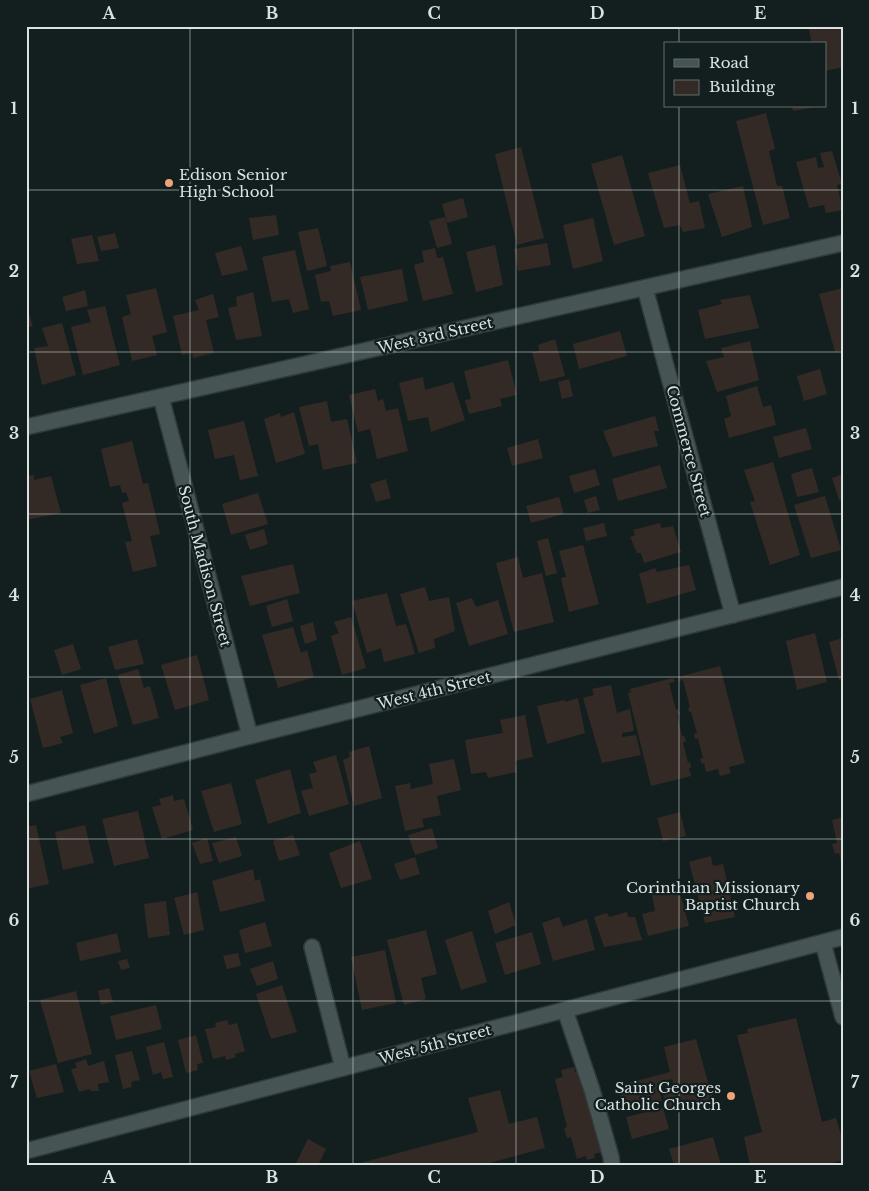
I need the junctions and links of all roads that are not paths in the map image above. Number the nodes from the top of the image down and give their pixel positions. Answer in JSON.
{"nodes":[{"id":1,"x":843,"y":243,"type":"edge"},
{"id":2,"x":645,"y":288,"type":"junction"},
{"id":3,"x":161,"y":397,"type":"junction"},
{"id":4,"x":26,"y":427,"type":"edge"},
{"id":5,"x":843,"y":587,"type":"edge"},
{"id":6,"x":733,"y":615,"type":"junction"},
{"id":7,"x":250,"y":736,"type":"junction"},
{"id":8,"x":26,"y":794,"type":"edge"},
{"id":9,"x":843,"y":937,"type":"edge"},
{"id":10,"x":823,"y":943,"type":"junction"},
{"id":11,"x":312,"y":947,"type":"dead end"},
{"id":12,"x":565,"y":1010,"type":"junction"},
{"id":13,"x":843,"y":1017,"type":"edge"},
{"id":14,"x":344,"y":1068,"type":"junction"},
{"id":15,"x":26,"y":1151,"type":"edge"},
{"id":16,"x":612,"y":1165,"type":"edge"}],
"edges":[{"from":1,"to":2,"type":"street","name":"West 3rd Street"},
{"from":2,"to":3,"type":"street","name":"West 3rd Street"},
{"from":2,"to":6,"type":"street","name":"Commerce Street"},
{"from":3,"to":4,"type":"street","name":"West 3rd Street"},
{"from":3,"to":7,"type":"street","name":"South Madison Street"},
{"from":5,"to":6,"type":"street","name":"West 4th Street"},
{"from":6,"to":7,"type":"street","name":"West 4th Street"},
{"from":7,"to":8,"type":"street","name":"West 4th Street"},
{"from":9,"to":10,"type":"street","name":"West 5th Street"},
{"from":10,"to":12,"type":"street","name":"West 5th Street"},
{"from":10,"to":13,"type":"street"},
{"from":11,"to":14,"type":"street"},
{"from":12,"to":14,"type":"street","name":"West 5th Street"},
{"from":12,"to":16,"type":"street"},
{"from":14,"to":15,"type":"street","name":"West 5th Street"}]}
